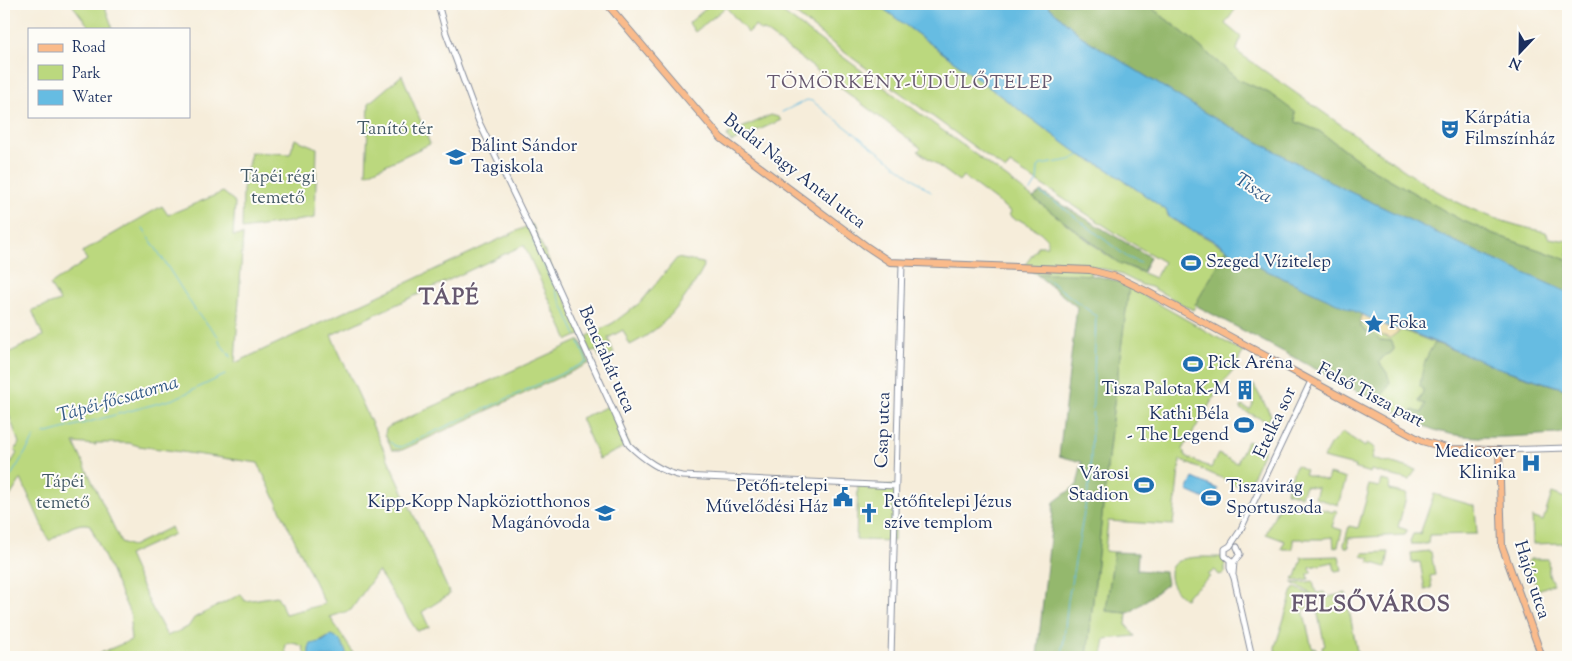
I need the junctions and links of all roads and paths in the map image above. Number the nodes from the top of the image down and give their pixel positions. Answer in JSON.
{"nodes":[{"id":1,"x":438,"y":4,"type":"edge"},
{"id":2,"x":608,"y":4,"type":"edge"},
{"id":3,"x":902,"y":264,"type":"junction"},
{"id":4,"x":1310,"y":381,"type":"junction"},
{"id":5,"x":1568,"y":448,"type":"edge"},
{"id":6,"x":1500,"y":450,"type":"junction"},
{"id":7,"x":896,"y":486,"type":"junction"},
{"id":8,"x":1233,"y":546,"type":"junction"},
{"id":9,"x":1232,"y":560,"type":"junction"},
{"id":10,"x":891,"y":657,"type":"edge"},
{"id":11,"x":1252,"y":657,"type":"edge"},
{"id":12,"x":1542,"y":657,"type":"edge"}],
"edges":[{"from":1,"to":7,"type":"street","name":"Bencfahát utca"},
{"from":2,"to":3,"type":"main road","name":"Budai Nagy Antal utca"},
{"from":3,"to":4,"type":"main road","name":"Felső Tisza part"},
{"from":3,"to":7,"type":"street","name":"Csap utca"},
{"from":4,"to":6,"type":"main road","name":"Felső Tisza part"},
{"from":4,"to":8,"type":"street","name":"Etelka sor"},
{"from":5,"to":6,"type":"street","name":"Felső Tisza part"},
{"from":6,"to":12,"type":"main road","name":"Hajós utca"},
{"from":7,"to":10,"type":"street","name":"Csap utca"},
{"from":8,"to":9,"type":"street"},
{"from":8,"to":9,"type":"street"},
{"from":9,"to":11,"type":"street"}]}
